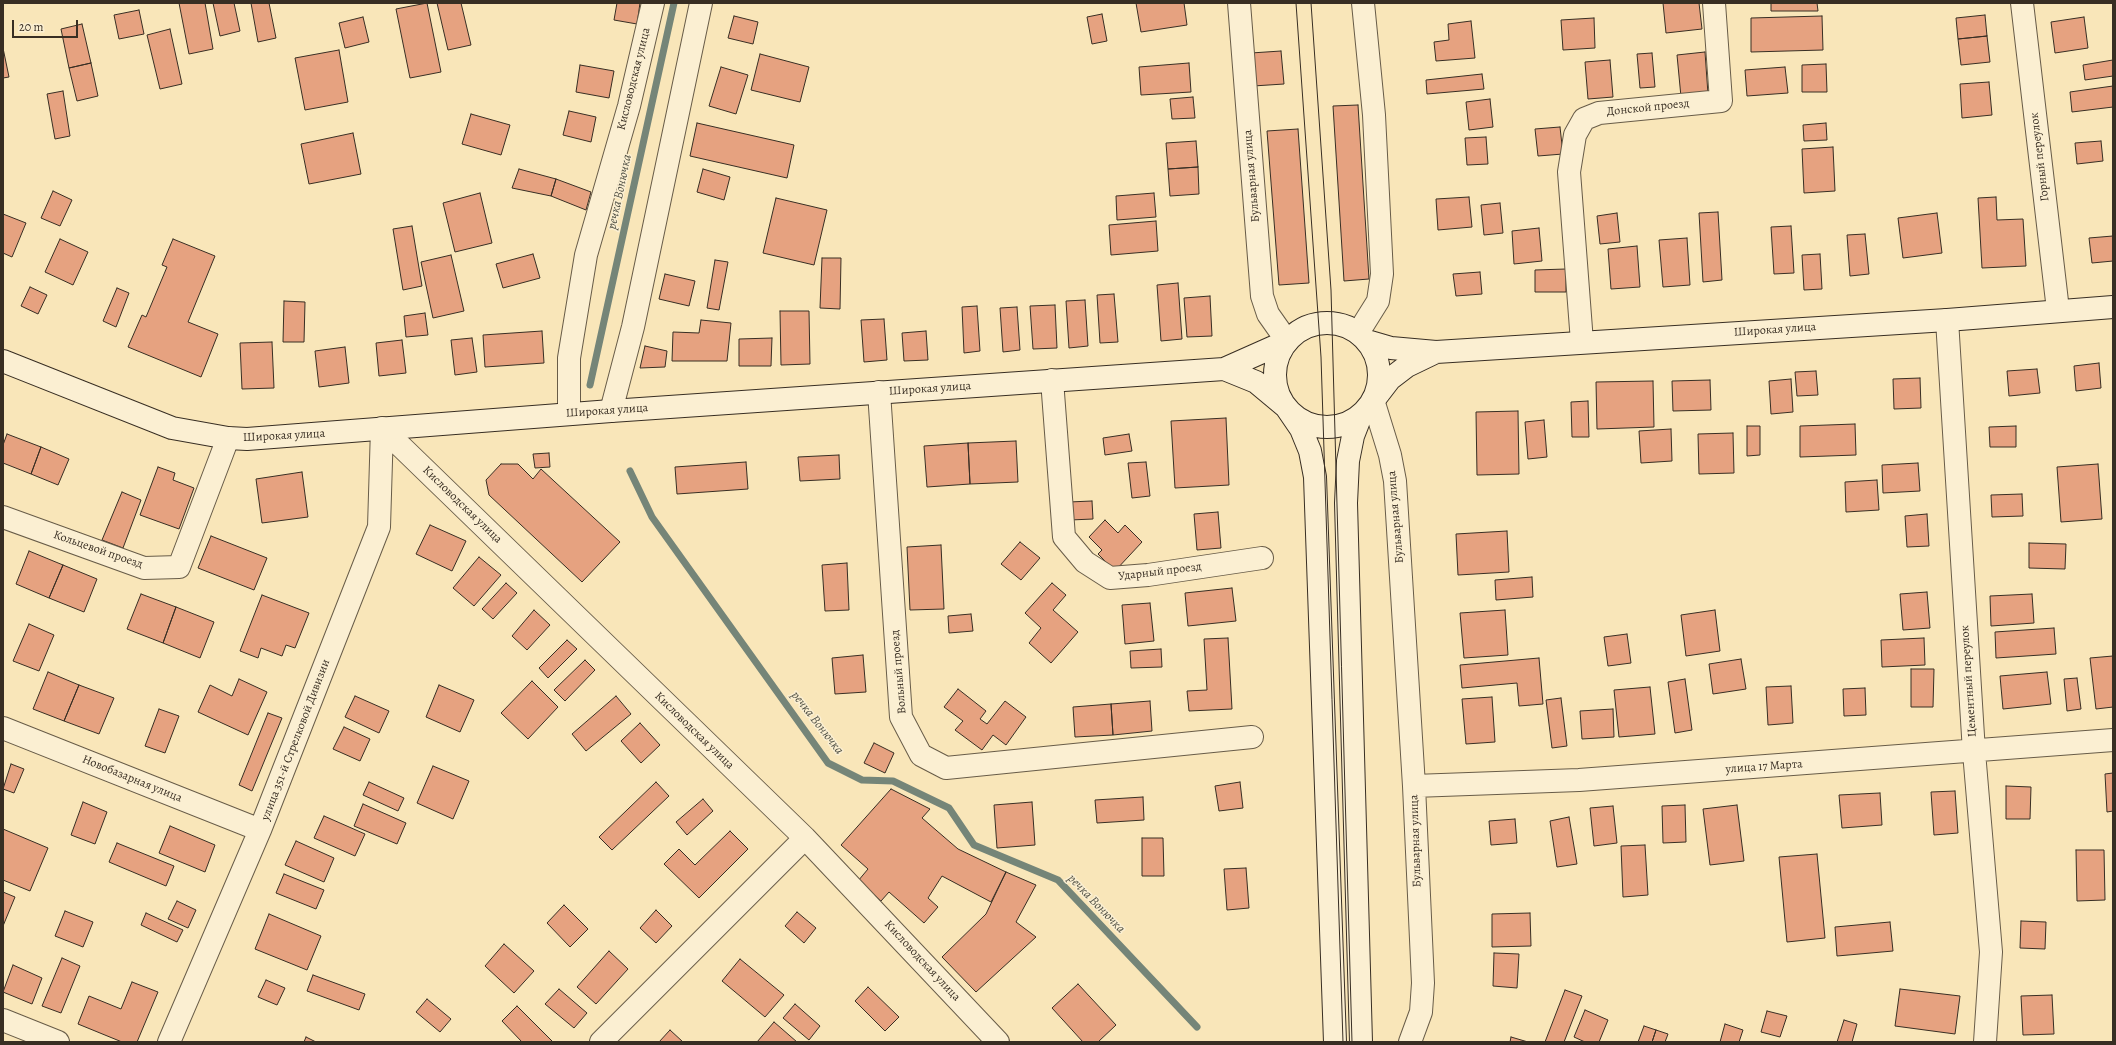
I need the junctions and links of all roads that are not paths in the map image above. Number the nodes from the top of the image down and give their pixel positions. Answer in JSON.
{"nodes":[{"id":1,"x":653,"y":3,"type":"edge"},
{"id":2,"x":701,"y":3,"type":"edge"},
{"id":3,"x":1239,"y":3,"type":"edge"},
{"id":4,"x":1363,"y":3,"type":"edge"},
{"id":5,"x":1714,"y":3,"type":"edge"},
{"id":6,"x":2022,"y":3,"type":"edge"},
{"id":7,"x":2113,"y":307,"type":"edge"},
{"id":8,"x":2058,"y":310,"type":"junction"},
{"id":9,"x":1947,"y":320,"type":"junction"},
{"id":10,"x":1362,"y":337,"type":"junction"},
{"id":11,"x":1288,"y":341,"type":"junction"},
{"id":12,"x":1582,"y":342,"type":"junction"},
{"id":13,"x":1436,"y":352,"type":"junction"},
{"id":14,"x":3,"y":361,"type":"edge"},
{"id":15,"x":1224,"y":369,"type":"junction"},
{"id":16,"x":1052,"y":380,"type":"junction"},
{"id":17,"x":879,"y":392,"type":"junction"},
{"id":18,"x":1373,"y":400,"type":"junction"},
{"id":19,"x":1286,"y":407,"type":"junction"},
{"id":20,"x":611,"y":411,"type":"junction"},
{"id":21,"x":569,"y":414,"type":"junction"},
{"id":22,"x":382,"y":428,"type":"junction"},
{"id":23,"x":228,"y":438,"type":"junction"},
{"id":24,"x":3,"y":516,"type":"edge"},
{"id":25,"x":1262,"y":558,"type":"dead end"},
{"id":26,"x":3,"y":728,"type":"edge"},
{"id":27,"x":1252,"y":737,"type":"dead end"},
{"id":28,"x":2113,"y":740,"type":"edge"},
{"id":29,"x":1974,"y":752,"type":"junction"},
{"id":30,"x":1414,"y":786,"type":"junction"},
{"id":31,"x":260,"y":830,"type":"junction"},
{"id":32,"x":805,"y":838,"type":"junction"},
{"id":33,"x":3,"y":1020,"type":"edge"},
{"id":34,"x":58,"y":1042,"type":"edge"},
{"id":35,"x":169,"y":1042,"type":"edge"},
{"id":36,"x":601,"y":1042,"type":"edge"},
{"id":37,"x":998,"y":1042,"type":"edge"},
{"id":38,"x":1335,"y":1042,"type":"edge"},
{"id":39,"x":1361,"y":1042,"type":"edge"},
{"id":40,"x":1410,"y":1042,"type":"edge"},
{"id":41,"x":1985,"y":1042,"type":"edge"}],
"edges":[{"from":1,"to":21,"type":"street","name":"Кисловодская улица"},
{"from":2,"to":20,"type":"street"},
{"from":3,"to":11,"type":"street","name":"Бульварная улица"},
{"from":4,"to":10,"type":"street"},
{"from":5,"to":12,"type":"street","name":"Донской проезд"},
{"from":6,"to":8,"type":"street","name":"Горный переулок"},
{"from":7,"to":8,"type":"street","name":"Широкая улица"},
{"from":8,"to":9,"type":"street","name":"Широкая улица"},
{"from":9,"to":12,"type":"street","name":"Широкая улица"},
{"from":9,"to":29,"type":"street","name":"Цементный переулок"},
{"from":10,"to":11,"type":"street"},
{"from":10,"to":13,"type":"street","name":"Широкая улица"},
{"from":10,"to":18,"type":"street"},
{"from":11,"to":15,"type":"street","name":"Широкая улица"},
{"from":11,"to":19,"type":"street"},
{"from":12,"to":13,"type":"street","name":"Широкая улица"},
{"from":13,"to":18,"type":"street","name":"Широкая улица"},
{"from":14,"to":23,"type":"street","name":"Широкая улица"},
{"from":15,"to":16,"type":"street","name":"Широкая улица"},
{"from":15,"to":19,"type":"street","name":"Широкая улица"},
{"from":16,"to":17,"type":"street","name":"Широкая улица"},
{"from":16,"to":25,"type":"street","name":"Ударный проезд"},
{"from":17,"to":20,"type":"street","name":"Широкая улица"},
{"from":17,"to":27,"type":"street","name":"Вольный проезд"},
{"from":18,"to":19,"type":"street"},
{"from":18,"to":30,"type":"street","name":"Бульварная улица"},
{"from":18,"to":39,"type":"street"},
{"from":19,"to":38,"type":"street"},
{"from":20,"to":21,"type":"street","name":"Широкая улица"},
{"from":21,"to":22,"type":"street","name":"Широкая улица"},
{"from":22,"to":23,"type":"street","name":"Широкая улица"},
{"from":22,"to":31,"type":"street","name":"улица 351-й Стрелковой Дивизии"},
{"from":22,"to":32,"type":"street","name":"Кисловодская улица"},
{"from":23,"to":24,"type":"street","name":"Кольцевой проезд"},
{"from":26,"to":31,"type":"street","name":"Новобазарная улица"},
{"from":28,"to":29,"type":"street","name":"улица 17 Марта"},
{"from":29,"to":30,"type":"street","name":"улица 17 Марта"},
{"from":29,"to":41,"type":"street","name":"Цементный переулок"},
{"from":30,"to":40,"type":"street","name":"Бульварная улица"},
{"from":31,"to":35,"type":"street","name":"улица 351-й Стрелковой Дивизии"},
{"from":32,"to":36,"type":"street"},
{"from":32,"to":37,"type":"street","name":"Кисловодская улица"},
{"from":33,"to":34,"type":"street"}]}
